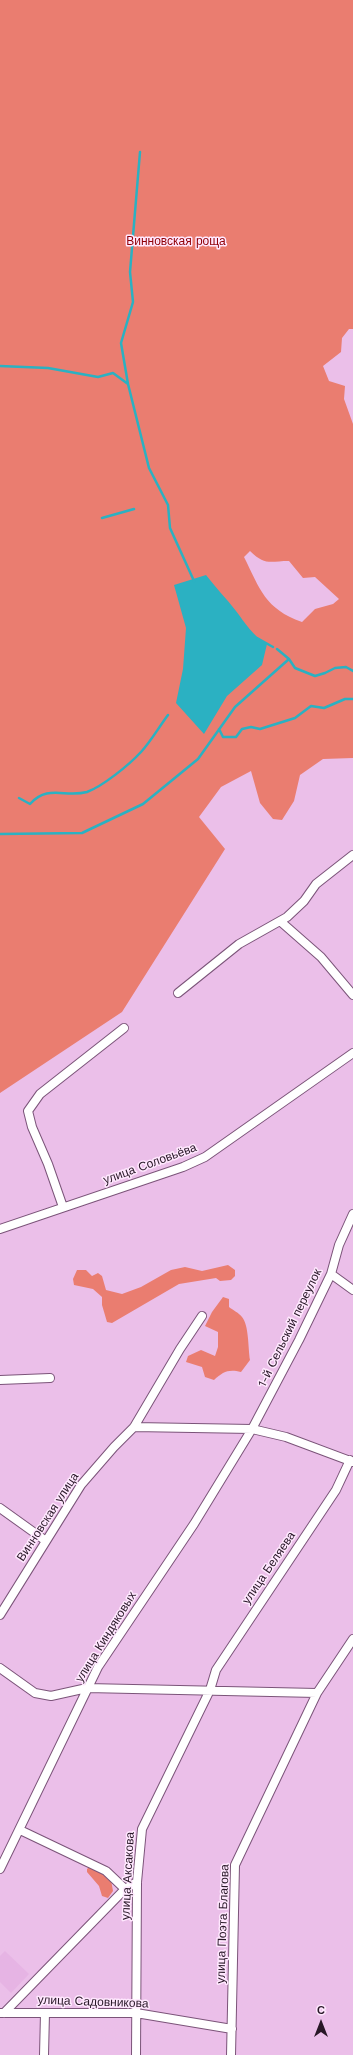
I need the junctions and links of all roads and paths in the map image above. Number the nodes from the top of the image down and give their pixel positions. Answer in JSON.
{"nodes":[{"id":1,"x":353,"y":855,"type":"edge"},
{"id":2,"x":280,"y":922,"type":"junction"},
{"id":3,"x":178,"y":993,"type":"dead end"},
{"id":4,"x":353,"y":994,"type":"edge"},
{"id":5,"x":124,"y":1028,"type":"dead end"},
{"id":6,"x":353,"y":1054,"type":"edge"},
{"id":7,"x":63,"y":1207,"type":"junction"},
{"id":8,"x":353,"y":1214,"type":"edge"},
{"id":9,"x":0,"y":1229,"type":"edge"},
{"id":10,"x":331,"y":1274,"type":"junction"},
{"id":11,"x":353,"y":1290,"type":"edge"},
{"id":12,"x":202,"y":1316,"type":"dead end"},
{"id":13,"x":50,"y":1378,"type":"dead end"},
{"id":14,"x":0,"y":1380,"type":"edge"},
{"id":15,"x":134,"y":1427,"type":"junction"},
{"id":16,"x":252,"y":1429,"type":"junction"},
{"id":17,"x":351,"y":1461,"type":"edge"},
{"id":18,"x":0,"y":1508,"type":"edge"},
{"id":19,"x":46,"y":1541,"type":"junction"},
{"id":20,"x":0,"y":1615,"type":"edge"},
{"id":21,"x":353,"y":1639,"type":"edge"},
{"id":22,"x":0,"y":1668,"type":"edge"},
{"id":23,"x":87,"y":1688,"type":"junction"},
{"id":24,"x":210,"y":1690,"type":"junction"},
{"id":25,"x":318,"y":1693,"type":"junction"},
{"id":26,"x":20,"y":1830,"type":"junction"},
{"id":27,"x":0,"y":1869,"type":"edge"},
{"id":28,"x":137,"y":1882,"type":"junction"},
{"id":29,"x":124,"y":1889,"type":"junction"},
{"id":30,"x":2,"y":2013,"type":"edge"},
{"id":31,"x":45,"y":2013,"type":"junction"},
{"id":32,"x":136,"y":2013,"type":"junction"},
{"id":33,"x":232,"y":2029,"type":"junction"},
{"id":34,"x":44,"y":2055,"type":"edge"},
{"id":35,"x":136,"y":2055,"type":"edge"},
{"id":36,"x":231,"y":2055,"type":"edge"}],
"edges":[{"from":1,"to":2,"type":"street"},
{"from":2,"to":3,"type":"street"},
{"from":2,"to":4,"type":"street"},
{"from":5,"to":7,"type":"street"},
{"from":6,"to":7,"type":"street","name":"улица Соловьёва"},
{"from":7,"to":9,"type":"street","name":"улица Соловьёва"},
{"from":8,"to":10,"type":"street","name":"1-й Сельский переулок"},
{"from":10,"to":11,"type":"street"},
{"from":10,"to":16,"type":"street","name":"1-й Сельский переулок"},
{"from":12,"to":15,"type":"street","name":"Винновская улица"},
{"from":13,"to":14,"type":"street"},
{"from":15,"to":16,"type":"street"},
{"from":15,"to":19,"type":"street","name":"Винновская улица"},
{"from":16,"to":17,"type":"street"},
{"from":16,"to":23,"type":"street","name":"улица Киндяковых"},
{"from":17,"to":24,"type":"street","name":"улица Беляева"},
{"from":18,"to":19,"type":"street"},
{"from":19,"to":20,"type":"street","name":"Винновская улица"},
{"from":21,"to":25,"type":"street","name":"улица Поэта Благова"},
{"from":22,"to":23,"type":"street"},
{"from":23,"to":24,"type":"street"},
{"from":23,"to":26,"type":"street","name":"улица Киндяковых"},
{"from":24,"to":25,"type":"street"},
{"from":24,"to":28,"type":"street","name":"улица Аксакова"},
{"from":25,"to":33,"type":"street","name":"улица Поэта Благова"},
{"from":26,"to":27,"type":"street","name":"улица Киндяковых"},
{"from":26,"to":29,"type":"street"},
{"from":28,"to":29,"type":"street"},
{"from":28,"to":32,"type":"street","name":"улица Аксакова"},
{"from":29,"to":30,"type":"street"},
{"from":30,"to":31,"type":"street","name":"улица Садовникова"},
{"from":31,"to":32,"type":"street","name":"улица Садовникова"},
{"from":31,"to":34,"type":"street"},
{"from":32,"to":33,"type":"street","name":"улица Садовникова"},
{"from":32,"to":35,"type":"street","name":"улица Аксакова"},
{"from":33,"to":36,"type":"street","name":"улица Поэта Благова"}]}
